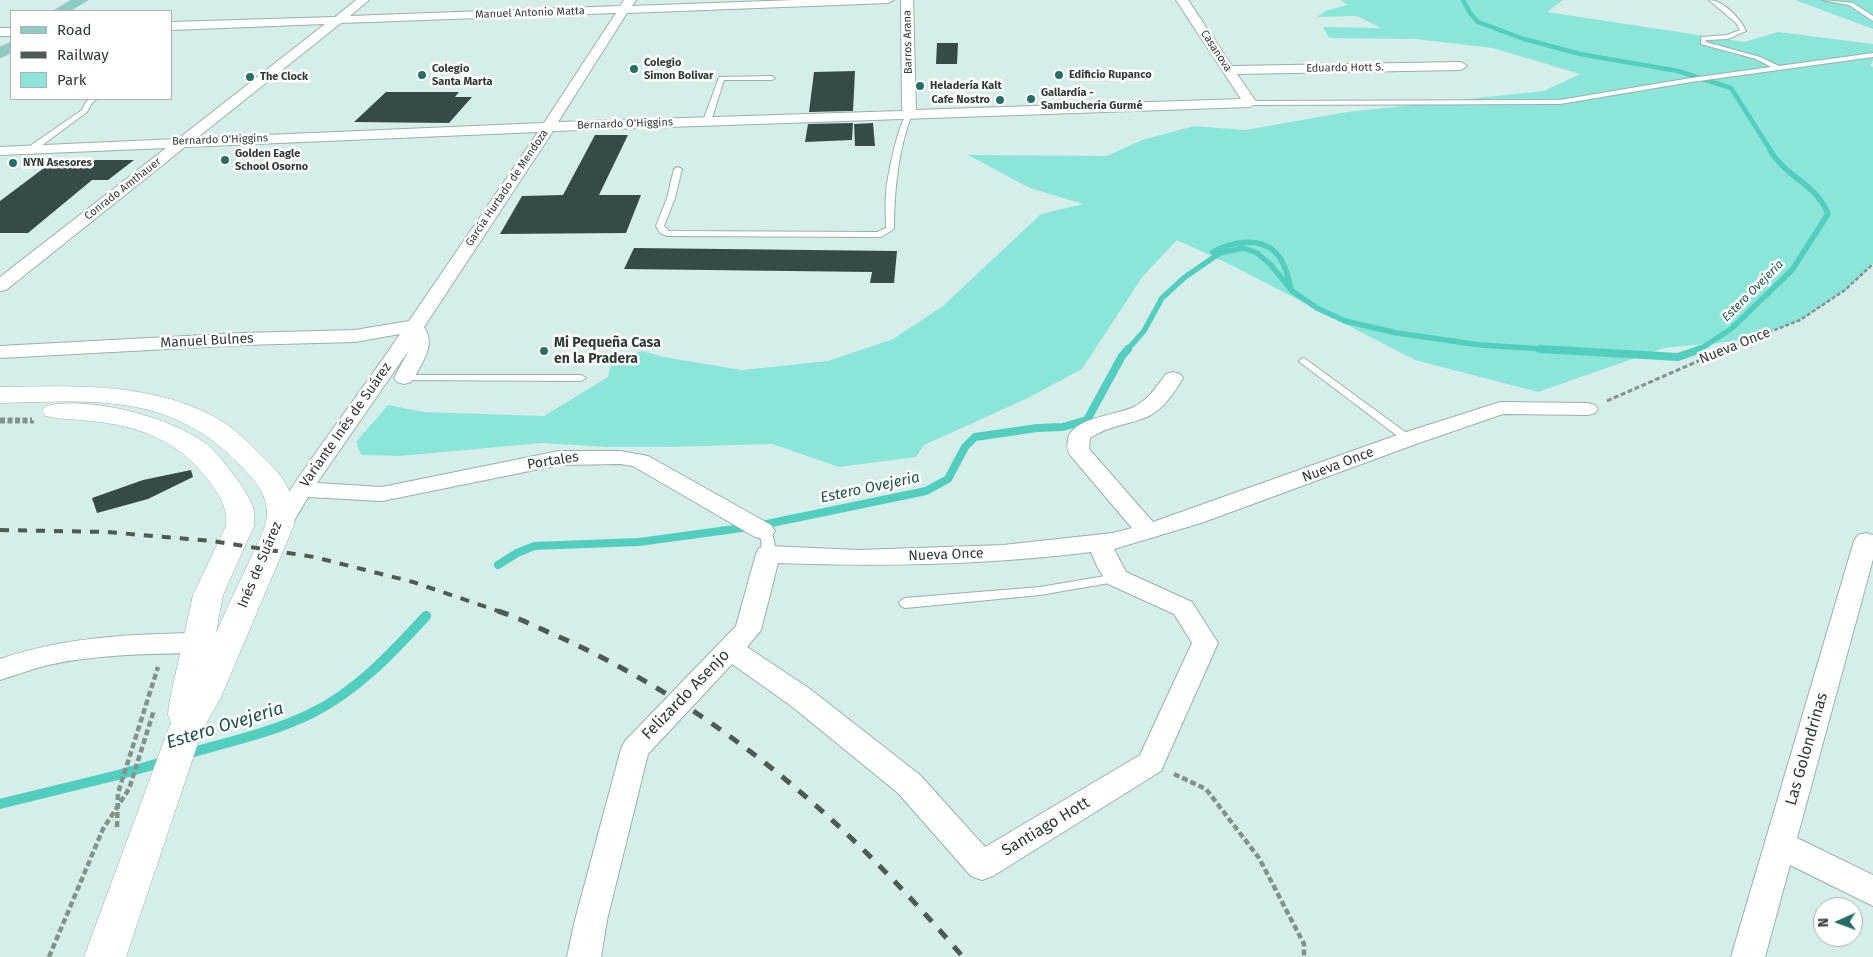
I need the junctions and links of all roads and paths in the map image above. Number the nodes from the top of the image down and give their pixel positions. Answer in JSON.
{"nodes":[{"id":1,"x":81,"y":0,"type":"edge"},
{"id":2,"x":96,"y":0,"type":"edge"},
{"id":3,"x":364,"y":0,"type":"edge"},
{"id":4,"x":888,"y":0,"type":"edge"},
{"id":5,"x":907,"y":0,"type":"edge"},
{"id":6,"x":1182,"y":0,"type":"edge"},
{"id":7,"x":1825,"y":0,"type":"edge"},
{"id":8,"x":1715,"y":1,"type":"edge"},
{"id":9,"x":626,"y":5,"type":"edge"},
{"id":10,"x":62,"y":10,"type":"edge"},
{"id":11,"x":78,"y":10,"type":"edge"},
{"id":12,"x":1873,"y":19,"type":"edge"},
{"id":13,"x":339,"y":20,"type":"junction"},
{"id":14,"x":172,"y":27,"type":"edge"},
{"id":15,"x":1873,"y":55,"type":"edge"},
{"id":16,"x":1461,"y":66,"type":"dead end"},
{"id":17,"x":1778,"y":68,"type":"junction"},
{"id":18,"x":1228,"y":70,"type":"junction"},
{"id":19,"x":772,"y":78,"type":"dead end"},
{"id":20,"x":92,"y":100,"type":"edge"},
{"id":21,"x":1250,"y":103,"type":"junction"},
{"id":22,"x":909,"y":114,"type":"junction"},
{"id":23,"x":707,"y":121,"type":"junction"},
{"id":24,"x":548,"y":127,"type":"junction"},
{"id":25,"x":183,"y":142,"type":"junction"},
{"id":26,"x":30,"y":150,"type":"junction"},
{"id":27,"x":0,"y":151,"type":"edge"},
{"id":28,"x":678,"y":169,"type":"dead end"},
{"id":29,"x":1873,"y":264,"type":"edge"},
{"id":30,"x":0,"y":286,"type":"edge"},
{"id":31,"x":414,"y":326,"type":"junction"},
{"id":32,"x":0,"y":352,"type":"edge"},
{"id":33,"x":1304,"y":361,"type":"dead end"},
{"id":34,"x":404,"y":378,"type":"joint"},
{"id":35,"x":581,"y":378,"type":"dead end"},
{"id":36,"x":1173,"y":378,"type":"dead end"},
{"id":37,"x":0,"y":396,"type":"edge"},
{"id":38,"x":1588,"y":409,"type":"joint"},
{"id":39,"x":0,"y":412,"type":"edge"},
{"id":40,"x":38,"y":419,"type":"dead end"},
{"id":41,"x":0,"y":421,"type":"edge"},
{"id":42,"x":43,"y":422,"type":"dead end"},
{"id":43,"x":1408,"y":438,"type":"junction"},
{"id":44,"x":301,"y":490,"type":"junction"},
{"id":45,"x":280,"y":525,"type":"junction"},
{"id":46,"x":1148,"y":532,"type":"junction"},
{"id":47,"x":759,"y":535,"type":"junction"},
{"id":48,"x":1869,"y":542,"type":"edge"},
{"id":49,"x":1100,"y":543,"type":"junction"},
{"id":50,"x":1117,"y":578,"type":"junction"},
{"id":51,"x":905,"y":603,"type":"dead end"},
{"id":52,"x":198,"y":643,"type":"junction"},
{"id":53,"x":730,"y":649,"type":"junction"},
{"id":54,"x":158,"y":667,"type":"dead end"},
{"id":55,"x":0,"y":670,"type":"edge"},
{"id":56,"x":185,"y":729,"type":"junction"},
{"id":57,"x":141,"y":752,"type":"dead end"},
{"id":58,"x":1151,"y":763,"type":"junction"},
{"id":59,"x":118,"y":793,"type":"dead end"},
{"id":60,"x":1780,"y":845,"type":"junction"},
{"id":61,"x":1873,"y":891,"type":"edge"},
{"id":62,"x":49,"y":957,"type":"edge"},
{"id":63,"x":105,"y":957,"type":"edge"},
{"id":64,"x":584,"y":957,"type":"edge"},
{"id":65,"x":1304,"y":957,"type":"edge"},
{"id":66,"x":1748,"y":957,"type":"edge"}],
"edges":[{"from":1,"to":10,"type":"main road"},
{"from":2,"to":11,"type":"main road"},
{"from":3,"to":13,"type":"street","name":"Conrado Amthauer"},
{"from":4,"to":9,"type":"street","name":"Manuel Antonio Matta"},
{"from":5,"to":22,"type":"street","name":"Barros Arana"},
{"from":6,"to":18,"type":"street","name":"Casanova"},
{"from":7,"to":12,"type":"lane"},
{"from":8,"to":17,"type":"lane"},
{"from":9,"to":13,"type":"street","name":"Manuel Antonio Matta"},
{"from":9,"to":24,"type":"street","name":"García Hurtado de Mendoza"},
{"from":13,"to":14,"type":"street","name":"Manuel Antonio Matta"},
{"from":13,"to":25,"type":"street","name":"Conrado Amthauer"},
{"from":15,"to":17,"type":"lane"},
{"from":16,"to":18,"type":"street","name":"Eduardo Hott S."},
{"from":17,"to":21,"type":"lane"},
{"from":18,"to":21,"type":"street","name":"Casanova"},
{"from":19,"to":23,"type":"lane"},
{"from":20,"to":26,"type":"lane"},
{"from":21,"to":22,"type":"street","name":"Bernardo O'Higgins"},
{"from":22,"to":23,"type":"street","name":"Bernardo O'Higgins"},
{"from":22,"to":28,"type":"lane"},
{"from":23,"to":24,"type":"street","name":"Bernardo O'Higgins"},
{"from":24,"to":25,"type":"street","name":"Bernardo O'Higgins"},
{"from":24,"to":31,"type":"street","name":"García Hurtado de Mendoza"},
{"from":25,"to":26,"type":"street","name":"Bernardo O'Higgins"},
{"from":25,"to":30,"type":"street","name":"Conrado Amthauer"},
{"from":26,"to":27,"type":"street","name":"Bernardo O'Higgins"},
{"from":29,"to":38,"type":"path","name":"Nueva Once"},
{"from":31,"to":32,"type":"street","name":"Manuel Bulnes"},
{"from":31,"to":34,"type":"street"},
{"from":31,"to":44,"type":"street","name":"Variante Inés de Suárez"},
{"from":33,"to":43,"type":"lane"},
{"from":34,"to":35,"type":"lane"},
{"from":36,"to":46,"type":"street"},
{"from":37,"to":45,"type":"main road","name":"Inés de Suárez"},
{"from":38,"to":43,"type":"street","name":"Nueva Once"},
{"from":39,"to":52,"type":"main road","name":"Inés de Suárez"},
{"from":40,"to":41,"type":"path"},
{"from":41,"to":42,"type":"path"},
{"from":43,"to":46,"type":"street","name":"Nueva Once"},
{"from":44,"to":45,"type":"street","name":"Variante Inés de Suárez"},
{"from":44,"to":47,"type":"street","name":"Portales"},
{"from":45,"to":56,"type":"main road","name":"Inés de Suárez"},
{"from":46,"to":49,"type":"street","name":"Nueva Once"},
{"from":47,"to":49,"type":"street","name":"Nueva Once"},
{"from":47,"to":53,"type":"street","name":"Felizardo Asenjo"},
{"from":48,"to":60,"type":"street","name":"Las Golondrinas"},
{"from":49,"to":50,"type":"street"},
{"from":50,"to":51,"type":"lane"},
{"from":50,"to":58,"type":"street"},
{"from":52,"to":55,"type":"street"},
{"from":52,"to":56,"type":"main road","name":"Inés de Suárez"},
{"from":53,"to":58,"type":"street","name":"Santiago Hott"},
{"from":53,"to":64,"type":"street","name":"Felizardo Asenjo"},
{"from":54,"to":59,"type":"path"},
{"from":56,"to":63,"type":"main road","name":"Inés de Suárez"},
{"from":57,"to":62,"type":"path"},
{"from":58,"to":65,"type":"path"},
{"from":60,"to":61,"type":"street"},
{"from":60,"to":66,"type":"street","name":"Las Golondrinas"}]}
